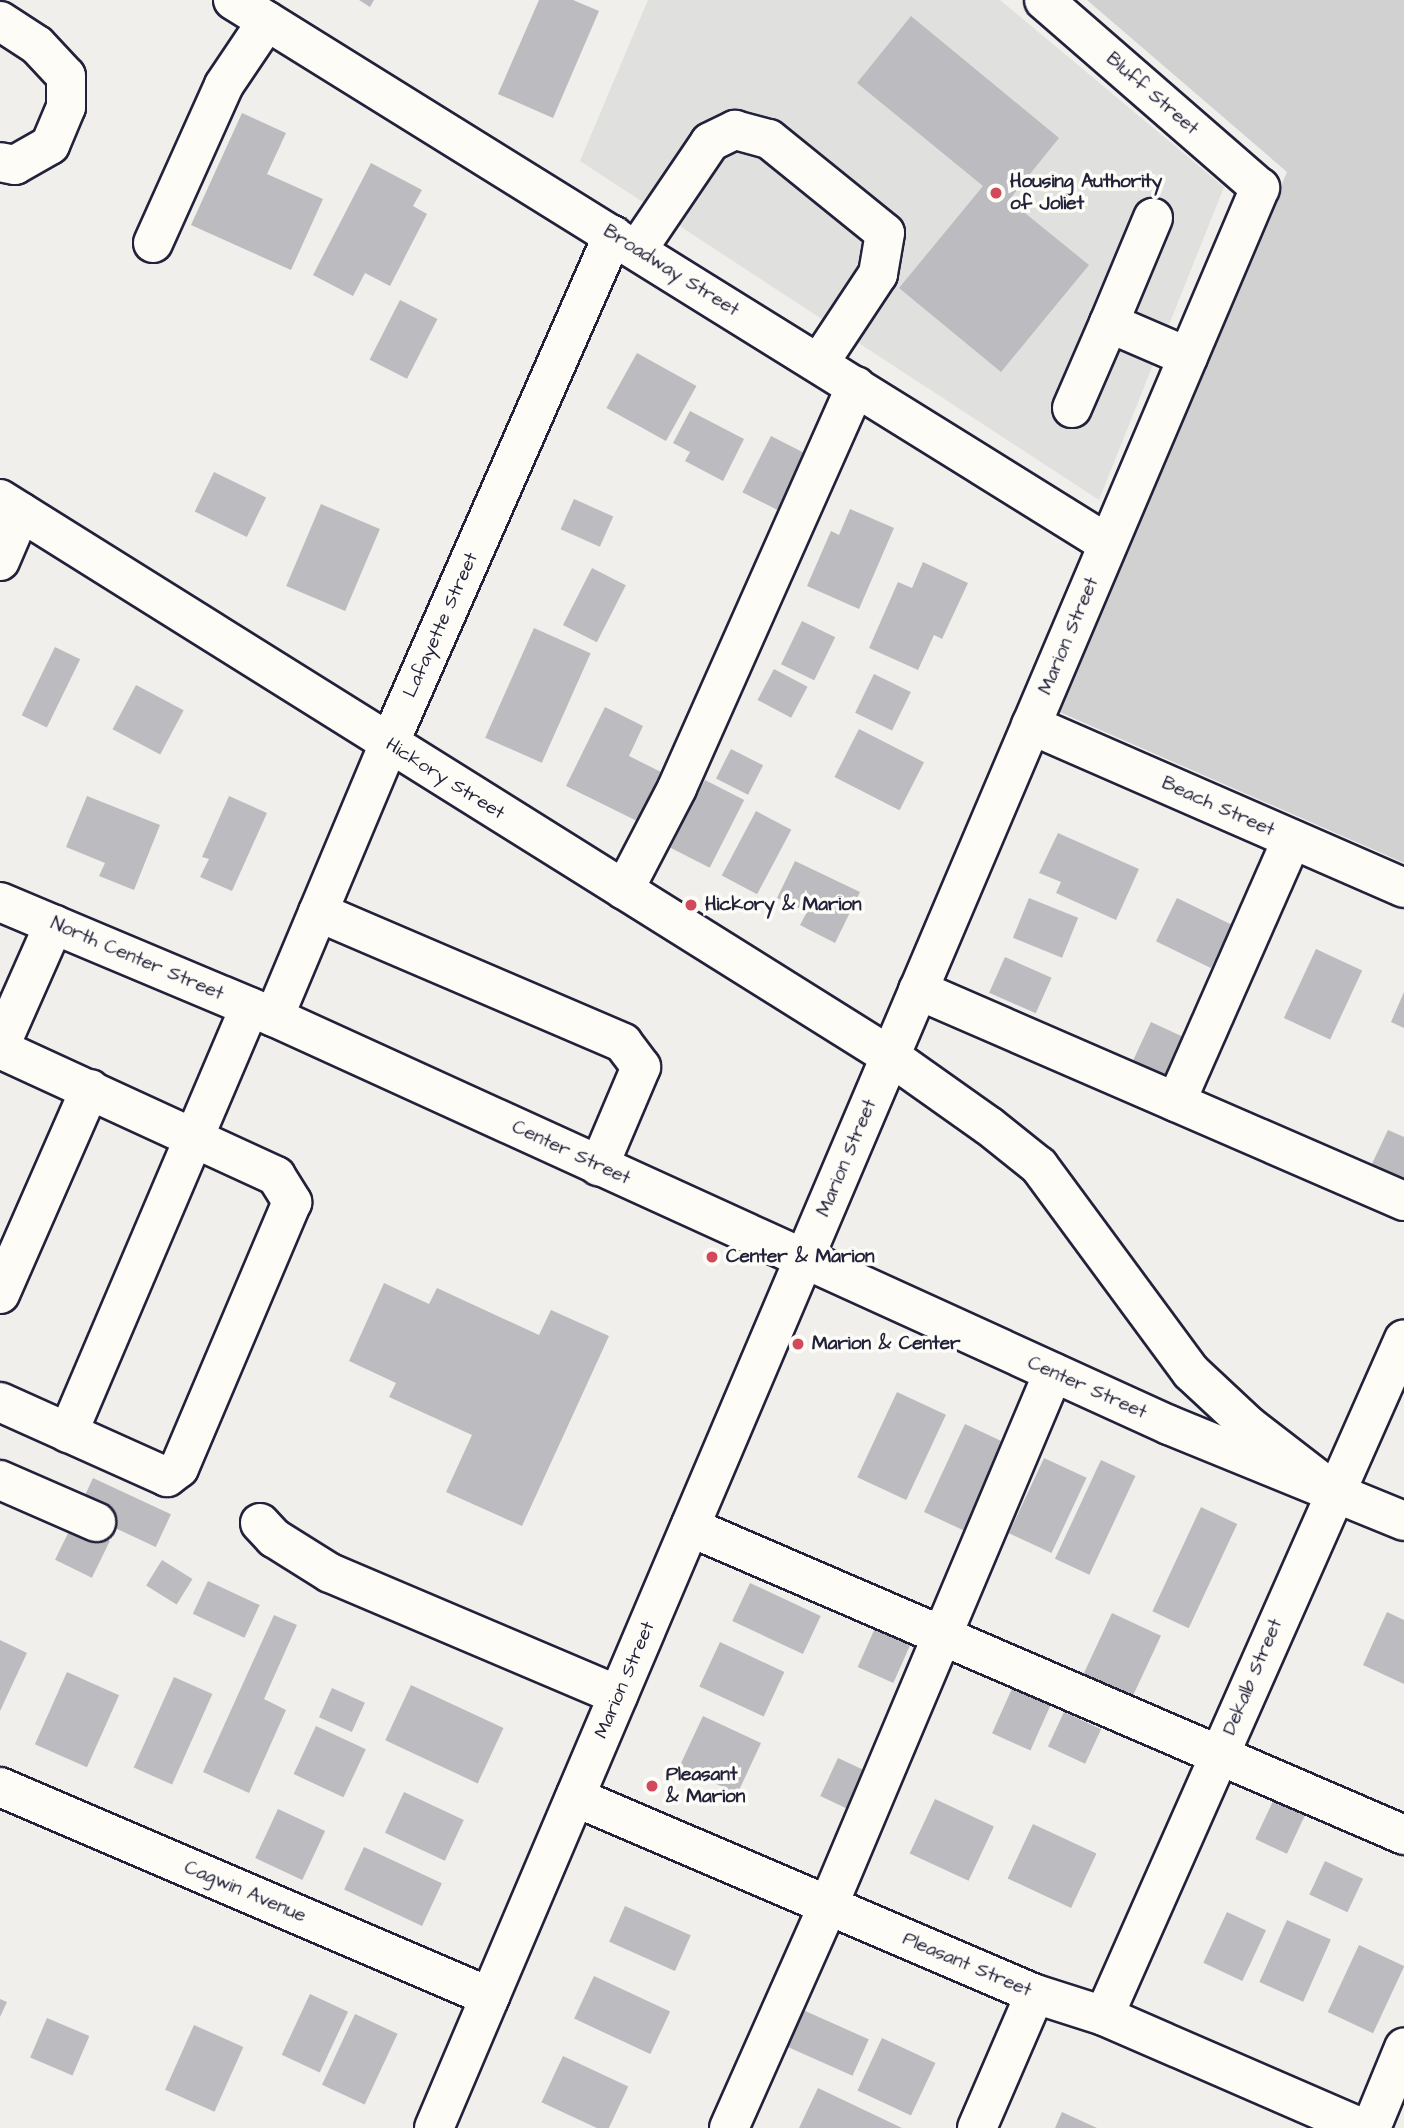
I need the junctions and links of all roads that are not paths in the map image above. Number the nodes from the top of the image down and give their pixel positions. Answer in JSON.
{"nodes":[{"id":1,"x":233,"y":0,"type":"edge"},
{"id":2,"x":1044,"y":0,"type":"edge"},
{"id":3,"x":0,"y":21,"type":"edge"},
{"id":4,"x":267,"y":21,"type":"junction"},
{"id":5,"x":0,"y":162,"type":"edge"},
{"id":6,"x":1260,"y":188,"type":"joint"},
{"id":7,"x":1153,"y":219,"type":"dead end"},
{"id":8,"x":625,"y":242,"type":"junction"},
{"id":9,"x":153,"y":243,"type":"dead end"},
{"id":10,"x":1109,"y":323,"type":"junction"},
{"id":11,"x":1188,"y":357,"type":"junction"},
{"id":12,"x":819,"y":363,"type":"junction"},
{"id":13,"x":856,"y":386,"type":"junction"},
{"id":14,"x":1072,"y":408,"type":"dead end"},
{"id":15,"x":10,"y":505,"type":"edge"},
{"id":16,"x":1108,"y":544,"type":"junction"},
{"id":17,"x":0,"y":561,"type":"edge"},
{"id":18,"x":1031,"y":725,"type":"junction"},
{"id":19,"x":389,"y":744,"type":"junction"},
{"id":20,"x":1292,"y":839,"type":"junction"},
{"id":21,"x":1404,"y":888,"type":"edge"},
{"id":22,"x":624,"y":890,"type":"junction"},
{"id":23,"x":0,"y":902,"type":"edge"},
{"id":24,"x":318,"y":912,"type":"junction"},
{"id":25,"x":54,"y":924,"type":"junction"},
{"id":26,"x":918,"y":990,"type":"junction"},
{"id":27,"x":262,"y":1012,"type":"junction"},
{"id":28,"x":0,"y":1047,"type":"edge"},
{"id":29,"x":890,"y":1056,"type":"junction"},
{"id":30,"x":90,"y":1089,"type":"junction"},
{"id":31,"x":1176,"y":1102,"type":"junction"},
{"id":32,"x":195,"y":1138,"type":"junction"},
{"id":33,"x":599,"y":1166,"type":"junction"},
{"id":34,"x":1404,"y":1201,"type":"edge"},
{"id":35,"x":804,"y":1260,"type":"junction"},
{"id":36,"x":3,"y":1282,"type":"edge"},
{"id":37,"x":1404,"y":1339,"type":"edge"},
{"id":38,"x":1053,"y":1373,"type":"junction"},
{"id":39,"x":0,"y":1402,"type":"edge"},
{"id":40,"x":68,"y":1433,"type":"junction"},
{"id":41,"x":0,"y":1480,"type":"edge"},
{"id":42,"x":1333,"y":1491,"type":"junction"},
{"id":43,"x":96,"y":1521,"type":"dead end"},
{"id":44,"x":1404,"y":1521,"type":"edge"},
{"id":45,"x":260,"y":1523,"type":"dead end"},
{"id":46,"x":690,"y":1527,"type":"junction"},
{"id":47,"x":943,"y":1634,"type":"junction"},
{"id":48,"x":618,"y":1695,"type":"junction"},
{"id":49,"x":1218,"y":1756,"type":"junction"},
{"id":50,"x":0,"y":1787,"type":"edge"},
{"id":51,"x":575,"y":1797,"type":"junction"},
{"id":52,"x":1404,"y":1835,"type":"edge"},
{"id":53,"x":828,"y":1906,"type":"junction"},
{"id":54,"x":1035,"y":1994,"type":"junction"},
{"id":55,"x":490,"y":1997,"type":"junction"},
{"id":56,"x":1104,"y":2016,"type":"junction"},
{"id":57,"x":1404,"y":2048,"type":"edge"},
{"id":58,"x":434,"y":2128,"type":"edge"},
{"id":59,"x":729,"y":2128,"type":"edge"},
{"id":60,"x":977,"y":2128,"type":"edge"},
{"id":61,"x":1362,"y":2128,"type":"edge"},
{"id":62,"x":1371,"y":2128,"type":"edge"}],
"edges":[{"from":1,"to":4,"type":"street","name":"Broadway Street"},
{"from":2,"to":6,"type":"street","name":"Bluff Street"},
{"from":3,"to":5,"type":"street"},
{"from":4,"to":8,"type":"street","name":"Broadway Street"},
{"from":4,"to":9,"type":"street"},
{"from":6,"to":11,"type":"street","name":"Marion Street"},
{"from":7,"to":10,"type":"street"},
{"from":8,"to":12,"type":"street","name":"Broadway Street"},
{"from":8,"to":12,"type":"street","name":"Lafayette Street"},
{"from":8,"to":19,"type":"street","name":"Lafayette Street"},
{"from":10,"to":11,"type":"street"},
{"from":10,"to":14,"type":"street"},
{"from":11,"to":16,"type":"street","name":"Marion Street"},
{"from":12,"to":13,"type":"street","name":"Broadway Street"},
{"from":13,"to":16,"type":"street","name":"Broadway Street"},
{"from":13,"to":22,"type":"street"},
{"from":15,"to":17,"type":"street"},
{"from":15,"to":19,"type":"street","name":"Hickory Street"},
{"from":16,"to":18,"type":"street","name":"Marion Street"},
{"from":18,"to":20,"type":"street","name":"Beach Street"},
{"from":18,"to":26,"type":"street","name":"Marion Street"},
{"from":19,"to":22,"type":"street","name":"Hickory Street"},
{"from":19,"to":24,"type":"street","name":"Lafayette Street"},
{"from":20,"to":21,"type":"street","name":"Beach Street"},
{"from":20,"to":31,"type":"street"},
{"from":22,"to":29,"type":"street","name":"Hickory Street"},
{"from":23,"to":25,"type":"street","name":"North Center Street"},
{"from":24,"to":27,"type":"street","name":"Lafayette Street"},
{"from":24,"to":33,"type":"street"},
{"from":25,"to":27,"type":"street","name":"North Center Street"},
{"from":25,"to":28,"type":"street"},
{"from":26,"to":29,"type":"street","name":"Marion Street"},
{"from":26,"to":31,"type":"street"},
{"from":27,"to":32,"type":"street","name":"Lafayette Street"},
{"from":27,"to":33,"type":"street","name":"Center Street"},
{"from":28,"to":30,"type":"street"},
{"from":29,"to":35,"type":"street","name":"Marion Street"},
{"from":29,"to":42,"type":"street"},
{"from":30,"to":32,"type":"street"},
{"from":30,"to":36,"type":"street"},
{"from":31,"to":34,"type":"street"},
{"from":32,"to":40,"type":"street","name":"Lafayette Street"},
{"from":32,"to":40,"type":"street"},
{"from":33,"to":35,"type":"street","name":"Center Street"},
{"from":35,"to":38,"type":"street","name":"Center Street"},
{"from":35,"to":46,"type":"street","name":"Marion Street"},
{"from":37,"to":42,"type":"street","name":"Dekalb Street"},
{"from":38,"to":42,"type":"street","name":"Center Street"},
{"from":38,"to":47,"type":"street"},
{"from":39,"to":40,"type":"street"},
{"from":41,"to":43,"type":"street"},
{"from":42,"to":44,"type":"street","name":"Center Street"},
{"from":42,"to":49,"type":"street","name":"Dekalb Street"},
{"from":45,"to":48,"type":"street"},
{"from":46,"to":47,"type":"street"},
{"from":46,"to":48,"type":"street","name":"Marion Street"},
{"from":47,"to":49,"type":"street"},
{"from":47,"to":53,"type":"street"},
{"from":48,"to":51,"type":"street","name":"Marion Street"},
{"from":49,"to":52,"type":"street"},
{"from":49,"to":56,"type":"street","name":"Dekalb Street"},
{"from":50,"to":55,"type":"street","name":"Cagwin Avenue"},
{"from":51,"to":53,"type":"street","name":"Pleasant Street"},
{"from":51,"to":55,"type":"street","name":"Marion Street"},
{"from":53,"to":54,"type":"street","name":"Pleasant Street"},
{"from":53,"to":59,"type":"street"},
{"from":54,"to":56,"type":"street","name":"Pleasant Street"},
{"from":54,"to":60,"type":"street"},
{"from":55,"to":58,"type":"street","name":"Marion Street"},
{"from":56,"to":61,"type":"street","name":"Pleasant Street"},
{"from":57,"to":62,"type":"street"}]}
